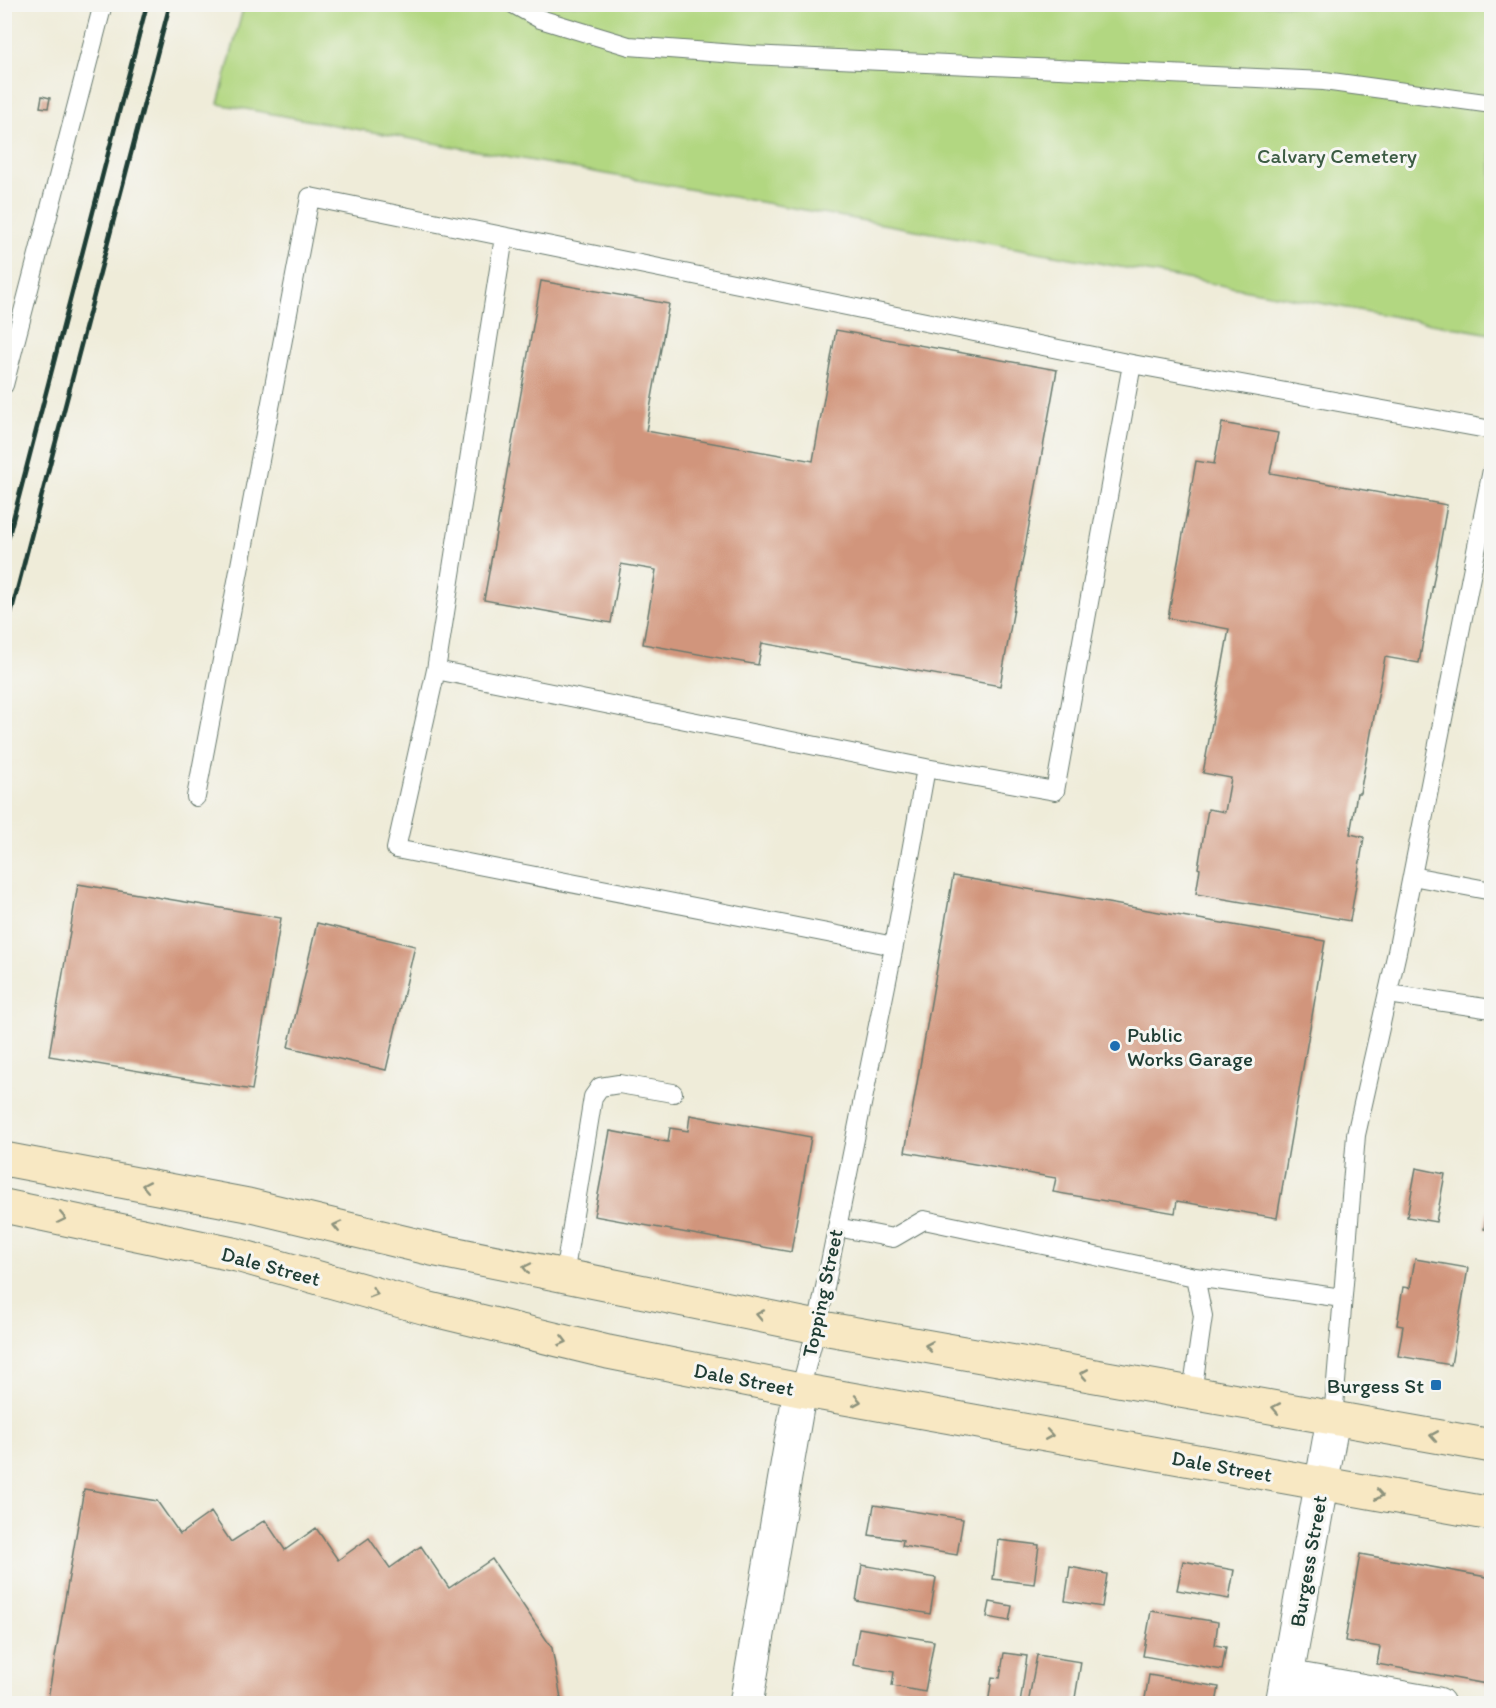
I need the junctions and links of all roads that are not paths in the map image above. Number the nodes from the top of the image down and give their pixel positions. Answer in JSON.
{"nodes":[{"id":1,"x":103,"y":4,"type":"edge"},
{"id":2,"x":513,"y":4,"type":"edge"},
{"id":3,"x":1491,"y":104,"type":"edge"},
{"id":4,"x":504,"y":237,"type":"junction"},
{"id":5,"x":1132,"y":364,"type":"junction"},
{"id":6,"x":4,"y":386,"type":"edge"},
{"id":7,"x":1491,"y":430,"type":"edge"},
{"id":8,"x":1491,"y":470,"type":"edge"},
{"id":9,"x":436,"y":670,"type":"junction"},
{"id":10,"x":926,"y":768,"type":"junction"},
{"id":11,"x":196,"y":797,"type":"dead end"},
{"id":12,"x":1412,"y":876,"type":"junction"},
{"id":13,"x":1491,"y":891,"type":"edge"},
{"id":14,"x":894,"y":946,"type":"junction"},
{"id":15,"x":1388,"y":994,"type":"junction"},
{"id":16,"x":1491,"y":1009,"type":"edge"},
{"id":17,"x":673,"y":1094,"type":"dead end"},
{"id":18,"x":4,"y":1159,"type":"edge"},
{"id":19,"x":4,"y":1206,"type":"edge"},
{"id":20,"x":837,"y":1227,"type":"junction"},
{"id":21,"x":564,"y":1276,"type":"junction"},
{"id":22,"x":1195,"y":1277,"type":"junction"},
{"id":23,"x":1342,"y":1298,"type":"junction"},
{"id":24,"x":817,"y":1327,"type":"junction"},
{"id":25,"x":800,"y":1390,"type":"junction"},
{"id":26,"x":1192,"y":1393,"type":"junction"},
{"id":27,"x":1333,"y":1419,"type":"junction"},
{"id":28,"x":1491,"y":1446,"type":"edge"},
{"id":29,"x":1322,"y":1485,"type":"junction"},
{"id":30,"x":1491,"y":1514,"type":"edge"},
{"id":31,"x":1285,"y":1690,"type":"edge"},
{"id":32,"x":746,"y":1704,"type":"edge"},
{"id":33,"x":1438,"y":1704,"type":"edge"}],
"edges":[{"from":1,"to":6,"type":"lane"},
{"from":2,"to":3,"type":"lane"},
{"from":4,"to":5,"type":"lane"},
{"from":4,"to":9,"type":"lane"},
{"from":4,"to":11,"type":"lane"},
{"from":5,"to":7,"type":"lane"},
{"from":5,"to":10,"type":"lane"},
{"from":8,"to":12,"type":"lane"},
{"from":9,"to":10,"type":"lane"},
{"from":9,"to":14,"type":"lane"},
{"from":10,"to":14,"type":"lane","name":"Topping Street"},
{"from":12,"to":13,"type":"lane"},
{"from":12,"to":15,"type":"lane"},
{"from":14,"to":20,"type":"lane","name":"Topping Street"},
{"from":15,"to":16,"type":"lane"},
{"from":15,"to":23,"type":"lane"},
{"from":17,"to":21,"type":"lane"},
{"from":21,"to":18,"type":"main road","one_way":true},
{"from":19,"to":25,"type":"main road","name":"Dale Street","one_way":true},
{"from":20,"to":22,"type":"lane"},
{"from":20,"to":24,"type":"lane","name":"Topping Street"},
{"from":24,"to":21,"type":"main road","one_way":true},
{"from":22,"to":23,"type":"lane"},
{"from":22,"to":26,"type":"lane"},
{"from":23,"to":27,"type":"lane"},
{"from":24,"to":25,"type":"lane","name":"Topping Street"},
{"from":26,"to":24,"type":"main road","one_way":true},
{"from":25,"to":29,"type":"main road","name":"Dale Street","one_way":true},
{"from":25,"to":32,"type":"street","name":"Topping Street"},
{"from":27,"to":26,"type":"main road","one_way":true},
{"from":28,"to":27,"type":"main road","one_way":true},
{"from":27,"to":29,"type":"street","name":"Burgess Street"},
{"from":29,"to":30,"type":"main road","name":"Dale Street","one_way":true},
{"from":29,"to":31,"type":"street","name":"Burgess Street"},
{"from":31,"to":33,"type":"street"}]}
